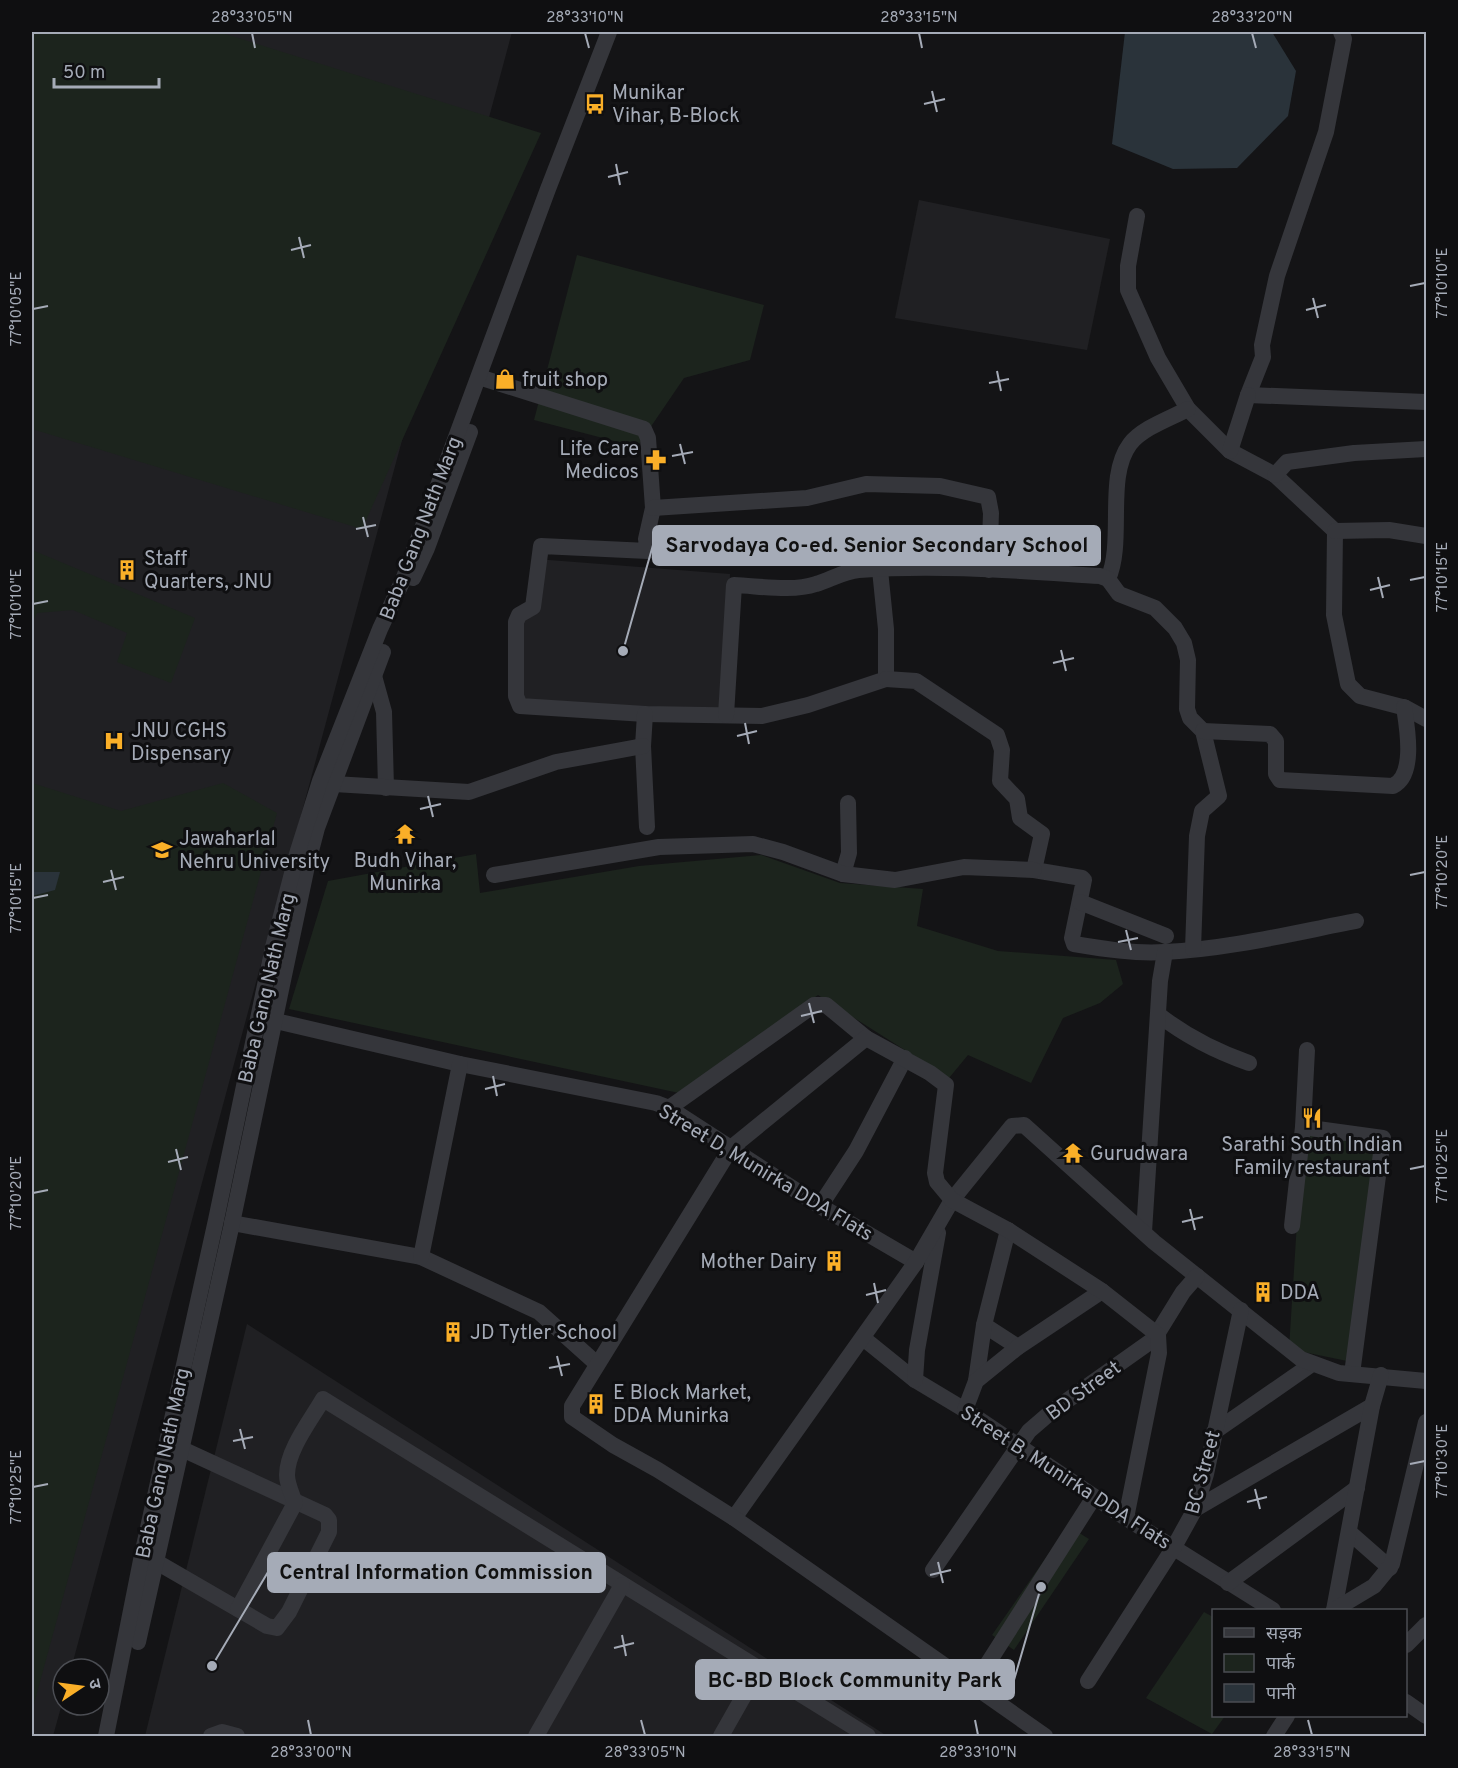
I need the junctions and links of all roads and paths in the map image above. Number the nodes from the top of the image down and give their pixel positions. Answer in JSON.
{"nodes":[{"id":1,"x":609,"y":32,"type":"edge"},
{"id":2,"x":621,"y":32,"type":"edge"},
{"id":3,"x":1341,"y":32,"type":"edge"},
{"id":4,"x":546,"y":213,"type":"junction"},
{"id":5,"x":1137,"y":216,"type":"dead end"},
{"id":6,"x":484,"y":379,"type":"junction"},
{"id":7,"x":1248,"y":395,"type":"junction"},
{"id":8,"x":1426,"y":402,"type":"edge"},
{"id":9,"x":1188,"y":409,"type":"junction"},
{"id":10,"x":1426,"y":449,"type":"edge"},
{"id":11,"x":1230,"y":451,"type":"junction"},
{"id":12,"x":1275,"y":475,"type":"junction"},
{"id":13,"x":653,"y":508,"type":"junction"},
{"id":14,"x":1335,"y":531,"type":"junction"},
{"id":15,"x":1426,"y":536,"type":"edge"},
{"id":16,"x":413,"y":563,"type":"junction"},
{"id":17,"x":879,"y":570,"type":"junction"},
{"id":18,"x":988,"y":570,"type":"junction"},
{"id":19,"x":1108,"y":579,"type":"junction"},
{"id":20,"x":374,"y":676,"type":"junction"},
{"id":21,"x":886,"y":679,"type":"junction"},
{"id":22,"x":1404,"y":707,"type":"junction"},
{"id":23,"x":645,"y":714,"type":"junction"},
{"id":24,"x":726,"y":715,"type":"junction"},
{"id":25,"x":1426,"y":718,"type":"edge"},
{"id":26,"x":1203,"y":732,"type":"junction"},
{"id":27,"x":643,"y":746,"type":"junction"},
{"id":28,"x":1410,"y":752,"type":"junction"},
{"id":29,"x":334,"y":784,"type":"junction"},
{"id":30,"x":386,"y":788,"type":"junction"},
{"id":31,"x":848,"y":803,"type":"dead end"},
{"id":32,"x":647,"y":827,"type":"dead end"},
{"id":33,"x":1034,"y":870,"type":"junction"},
{"id":34,"x":494,"y":874,"type":"dead end"},
{"id":35,"x":843,"y":874,"type":"junction"},
{"id":36,"x":1080,"y":903,"type":"junction"},
{"id":37,"x":1356,"y":921,"type":"dead end"},
{"id":38,"x":1166,"y":944,"type":"junction"},
{"id":39,"x":1193,"y":949,"type":"junction"},
{"id":40,"x":1159,"y":1015,"type":"junction"},
{"id":41,"x":266,"y":1019,"type":"junction"},
{"id":42,"x":866,"y":1038,"type":"junction"},
{"id":43,"x":1307,"y":1050,"type":"dead end"},
{"id":44,"x":905,"y":1058,"type":"junction"},
{"id":45,"x":1249,"y":1063,"type":"dead end"},
{"id":46,"x":460,"y":1064,"type":"junction"},
{"id":47,"x":669,"y":1108,"type":"junction"},
{"id":48,"x":1303,"y":1127,"type":"junction"},
{"id":49,"x":730,"y":1148,"type":"junction"},
{"id":50,"x":952,"y":1200,"type":"junction"},
{"id":51,"x":820,"y":1206,"type":"junction"},
{"id":52,"x":232,"y":1223,"type":"junction"},
{"id":53,"x":940,"y":1223,"type":"junction"},
{"id":54,"x":1292,"y":1226,"type":"dead end"},
{"id":55,"x":1008,"y":1230,"type":"junction"},
{"id":56,"x":1144,"y":1232,"type":"junction"},
{"id":57,"x":421,"y":1257,"type":"junction"},
{"id":58,"x":916,"y":1263,"type":"junction"},
{"id":59,"x":1197,"y":1275,"type":"junction"},
{"id":60,"x":1102,"y":1291,"type":"junction"},
{"id":61,"x":1241,"y":1310,"type":"junction"},
{"id":62,"x":984,"y":1325,"type":"junction"},
{"id":63,"x":1158,"y":1335,"type":"junction"},
{"id":64,"x":863,"y":1338,"type":"junction"},
{"id":65,"x":1018,"y":1347,"type":"junction"},
{"id":66,"x":597,"y":1364,"type":"junction"},
{"id":67,"x":1312,"y":1364,"type":"junction"},
{"id":68,"x":1352,"y":1374,"type":"junction"},
{"id":69,"x":1381,"y":1375,"type":"junction"},
{"id":70,"x":915,"y":1380,"type":"junction"},
{"id":71,"x":976,"y":1381,"type":"junction"},
{"id":72,"x":1426,"y":1381,"type":"edge"},
{"id":73,"x":1372,"y":1406,"type":"junction"},
{"id":74,"x":965,"y":1410,"type":"junction"},
{"id":75,"x":1426,"y":1422,"type":"edge"},
{"id":76,"x":1214,"y":1432,"type":"junction"},
{"id":77,"x":1019,"y":1445,"type":"junction"},
{"id":78,"x":182,"y":1449,"type":"junction"},
{"id":79,"x":1357,"y":1488,"type":"junction"},
{"id":80,"x":1094,"y":1497,"type":"junction"},
{"id":81,"x":295,"y":1503,"type":"junction"},
{"id":82,"x":1195,"y":1509,"type":"junction"},
{"id":83,"x":734,"y":1518,"type":"junction"},
{"id":84,"x":1126,"y":1518,"type":"junction"},
{"id":85,"x":1348,"y":1532,"type":"junction"},
{"id":86,"x":1174,"y":1547,"type":"junction"},
{"id":87,"x":149,"y":1558,"type":"junction"},
{"id":88,"x":1390,"y":1568,"type":"junction"},
{"id":89,"x":933,"y":1570,"type":"dead end"},
{"id":90,"x":1228,"y":1583,"type":"junction"},
{"id":91,"x":622,"y":1584,"type":"junction"},
{"id":92,"x":238,"y":1609,"type":"junction"},
{"id":93,"x":1270,"y":1609,"type":"edge"},
{"id":94,"x":1334,"y":1609,"type":"edge"},
{"id":95,"x":1336,"y":1609,"type":"edge"},
{"id":96,"x":1426,"y":1625,"type":"edge"},
{"id":97,"x":1407,"y":1645,"type":"edge"},
{"id":98,"x":759,"y":1669,"type":"junction"},
{"id":99,"x":1088,"y":1681,"type":"dead end"},
{"id":100,"x":974,"y":1685,"type":"junction"},
{"id":101,"x":1407,"y":1703,"type":"edge"},
{"id":102,"x":1426,"y":1716,"type":"edge"},
{"id":103,"x":1286,"y":1717,"type":"edge"},
{"id":104,"x":106,"y":1737,"type":"edge"},
{"id":105,"x":117,"y":1737,"type":"edge"},
{"id":106,"x":211,"y":1737,"type":"edge"},
{"id":107,"x":237,"y":1737,"type":"edge"},
{"id":108,"x":536,"y":1737,"type":"edge"},
{"id":109,"x":721,"y":1737,"type":"edge"},
{"id":110,"x":868,"y":1737,"type":"edge"},
{"id":111,"x":1045,"y":1737,"type":"edge"},
{"id":112,"x":1275,"y":1737,"type":"edge"}],
"edges":[{"from":1,"to":4,"type":"street","name":"Baba Gang Nath Marg"},
{"from":2,"to":4,"type":"street","name":"Baba Gang Nath Marg"},
{"from":3,"to":7,"type":"street"},
{"from":4,"to":6,"type":"street","name":"Baba Gang Nath Marg"},
{"from":5,"to":9,"type":"street"},
{"from":6,"to":13,"type":"street"},
{"from":6,"to":16,"type":"street","name":"Baba Gang Nath Marg"},
{"from":7,"to":8,"type":"street"},
{"from":7,"to":11,"type":"street"},
{"from":9,"to":11,"type":"street"},
{"from":9,"to":19,"type":"street"},
{"from":10,"to":12,"type":"street"},
{"from":11,"to":12,"type":"street"},
{"from":12,"to":14,"type":"street"},
{"from":13,"to":18,"type":"street"},
{"from":13,"to":23,"type":"street"},
{"from":14,"to":15,"type":"street"},
{"from":14,"to":22,"type":"street"},
{"from":16,"to":20,"type":"street","name":"Baba Gang Nath Marg"},
{"from":16,"to":41,"type":"street","name":"Baba Gang Nath Marg"},
{"from":17,"to":18,"type":"street"},
{"from":17,"to":21,"type":"street"},
{"from":17,"to":24,"type":"street"},
{"from":18,"to":19,"type":"street"},
{"from":19,"to":26,"type":"street"},
{"from":20,"to":29,"type":"street","name":"Baba Gang Nath Marg"},
{"from":20,"to":30,"type":"street"},
{"from":21,"to":24,"type":"street"},
{"from":21,"to":33,"type":"street"},
{"from":22,"to":25,"type":"street"},
{"from":22,"to":28,"type":"street"},
{"from":23,"to":24,"type":"street"},
{"from":23,"to":27,"type":"street"},
{"from":25,"to":28,"type":"street"},
{"from":26,"to":28,"type":"street"},
{"from":26,"to":39,"type":"street"},
{"from":27,"to":30,"type":"street"},
{"from":27,"to":32,"type":"street"},
{"from":29,"to":30,"type":"street"},
{"from":29,"to":41,"type":"street","name":"Baba Gang Nath Marg"},
{"from":31,"to":35,"type":"street"},
{"from":33,"to":35,"type":"street"},
{"from":33,"to":36,"type":"street"},
{"from":34,"to":35,"type":"street"},
{"from":36,"to":38,"type":"street"},
{"from":36,"to":38,"type":"street"},
{"from":37,"to":39,"type":"street"},
{"from":38,"to":39,"type":"street"},
{"from":38,"to":40,"type":"street"},
{"from":40,"to":45,"type":"street"},
{"from":40,"to":56,"type":"street"},
{"from":41,"to":46,"type":"street","name":"Street D, Munirka DDA Flats"},
{"from":41,"to":52,"type":"street","name":"Baba Gang Nath Marg"},
{"from":41,"to":87,"type":"street","name":"Baba Gang Nath Marg"},
{"from":42,"to":44,"type":"street"},
{"from":42,"to":47,"type":"street"},
{"from":42,"to":49,"type":"street"},
{"from":43,"to":48,"type":"street"},
{"from":44,"to":50,"type":"street"},
{"from":44,"to":51,"type":"street"},
{"from":46,"to":47,"type":"street","name":"Street D, Munirka DDA Flats"},
{"from":46,"to":57,"type":"street"},
{"from":47,"to":49,"type":"street","name":"Street D, Munirka DDA Flats"},
{"from":48,"to":54,"type":"street"},
{"from":48,"to":68,"type":"street"},
{"from":49,"to":51,"type":"street","name":"Street D, Munirka DDA Flats"},
{"from":49,"to":66,"type":"street"},
{"from":50,"to":53,"type":"street"},
{"from":50,"to":55,"type":"street"},
{"from":50,"to":56,"type":"street"},
{"from":51,"to":58,"type":"street","name":"Street D, Munirka DDA Flats"},
{"from":52,"to":57,"type":"street"},
{"from":52,"to":78,"type":"street","name":"Baba Gang Nath Marg"},
{"from":53,"to":58,"type":"street"},
{"from":53,"to":70,"type":"street"},
{"from":55,"to":60,"type":"street"},
{"from":55,"to":62,"type":"street"},
{"from":56,"to":59,"type":"street"},
{"from":57,"to":66,"type":"street"},
{"from":58,"to":64,"type":"street"},
{"from":59,"to":61,"type":"street"},
{"from":59,"to":63,"type":"street","name":"BD Street"},
{"from":60,"to":63,"type":"street"},
{"from":60,"to":65,"type":"street"},
{"from":61,"to":67,"type":"street"},
{"from":61,"to":76,"type":"street","name":"BC Street"},
{"from":62,"to":65,"type":"street"},
{"from":62,"to":71,"type":"street"},
{"from":63,"to":77,"type":"street","name":"BD Street"},
{"from":63,"to":84,"type":"street"},
{"from":64,"to":70,"type":"street","name":"Street B, Munirka DDA Flats"},
{"from":64,"to":83,"type":"street"},
{"from":65,"to":71,"type":"street"},
{"from":66,"to":83,"type":"street"},
{"from":67,"to":68,"type":"street"},
{"from":67,"to":76,"type":"street"},
{"from":68,"to":69,"type":"street"},
{"from":69,"to":72,"type":"street"},
{"from":69,"to":73,"type":"street"},
{"from":70,"to":74,"type":"street","name":"Street B, Munirka DDA Flats"},
{"from":71,"to":74,"type":"street"},
{"from":73,"to":79,"type":"street"},
{"from":73,"to":82,"type":"street"},
{"from":74,"to":77,"type":"street","name":"Street B, Munirka DDA Flats"},
{"from":75,"to":88,"type":"street"},
{"from":76,"to":82,"type":"street","name":"BC Street"},
{"from":77,"to":80,"type":"street","name":"Street B, Munirka DDA Flats"},
{"from":77,"to":89,"type":"street","name":"BD Street"},
{"from":78,"to":81,"type":"street"},
{"from":78,"to":87,"type":"street","name":"Baba Gang Nath Marg"},
{"from":79,"to":85,"type":"street"},
{"from":79,"to":90,"type":"street"},
{"from":80,"to":84,"type":"street","name":"Street B, Munirka DDA Flats"},
{"from":80,"to":100,"type":"street"},
{"from":81,"to":91,"type":"street"},
{"from":81,"to":92,"type":"street"},
{"from":81,"to":92,"type":"street"},
{"from":82,"to":86,"type":"street","name":"BC Street"},
{"from":83,"to":100,"type":"street"},
{"from":84,"to":86,"type":"street","name":"Street B, Munirka DDA Flats"},
{"from":85,"to":88,"type":"street"},
{"from":85,"to":94,"type":"street"},
{"from":86,"to":90,"type":"street","name":"Street B, Munirka DDA Flats"},
{"from":86,"to":99,"type":"street","name":"BC Street"},
{"from":87,"to":92,"type":"street"},
{"from":87,"to":104,"type":"street","name":"Baba Gang Nath Marg"},
{"from":87,"to":105,"type":"street","name":"Baba Gang Nath Marg"},
{"from":88,"to":95,"type":"street"},
{"from":90,"to":93,"type":"street","name":"Street B, Munirka DDA Flats"},
{"from":91,"to":98,"type":"street"},
{"from":91,"to":108,"type":"street"},
{"from":96,"to":97,"type":"street"},
{"from":98,"to":109,"type":"street"},
{"from":98,"to":110,"type":"street"},
{"from":100,"to":111,"type":"street"},
{"from":101,"to":102,"type":"street"},
{"from":103,"to":112,"type":"street"},
{"from":106,"to":107,"type":"street"}]}
